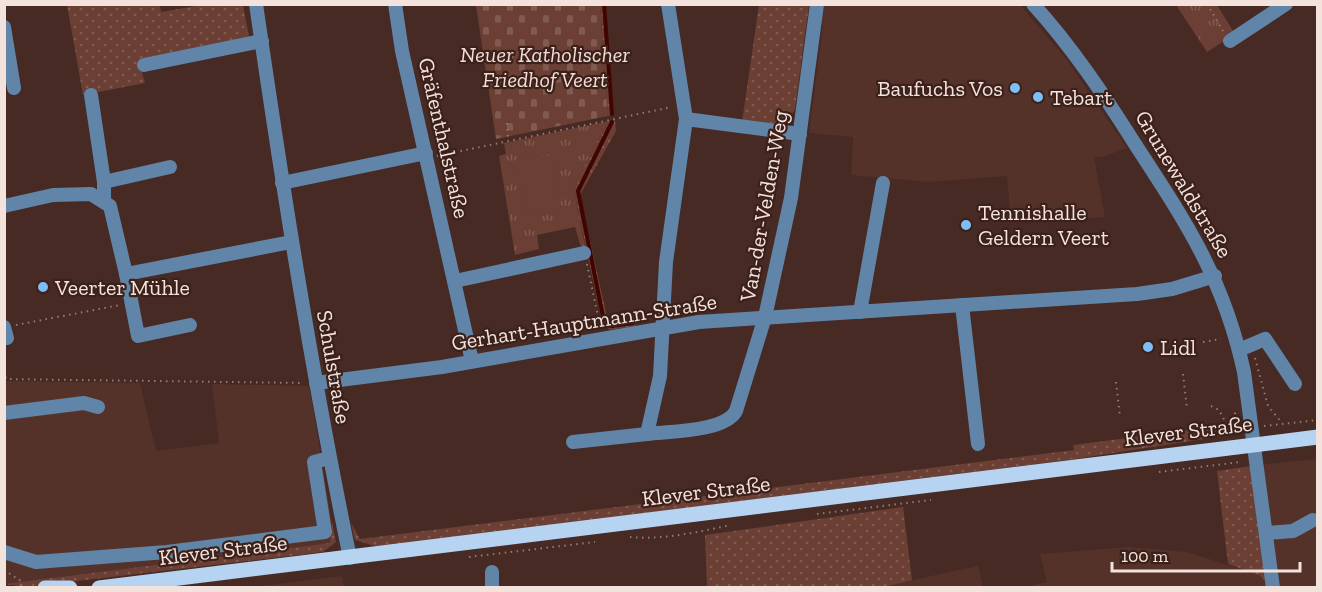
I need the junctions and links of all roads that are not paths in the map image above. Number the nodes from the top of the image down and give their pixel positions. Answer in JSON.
{"nodes":[{"id":1,"x":256,"y":4,"type":"edge"},
{"id":2,"x":395,"y":4,"type":"edge"},
{"id":3,"x":668,"y":4,"type":"edge"},
{"id":4,"x":817,"y":4,"type":"edge"},
{"id":5,"x":1033,"y":4,"type":"edge"},
{"id":6,"x":1286,"y":4,"type":"edge"},
{"id":7,"x":4,"y":27,"type":"edge"},
{"id":8,"x":262,"y":41,"type":"junction"},
{"id":9,"x":1230,"y":41,"type":"road end"},
{"id":10,"x":144,"y":65,"type":"dead end"},
{"id":11,"x":14,"y":88,"type":"dead end"},
{"id":12,"x":91,"y":95,"type":"dead end"},
{"id":13,"x":686,"y":119,"type":"junction"},
{"id":14,"x":800,"y":134,"type":"junction"},
{"id":15,"x":426,"y":156,"type":"junction"},
{"id":16,"x":170,"y":167,"type":"dead end"},
{"id":17,"x":104,"y":182,"type":"junction"},
{"id":18,"x":282,"y":183,"type":"junction"},
{"id":19,"x":883,"y":183,"type":"dead end"},
{"id":20,"x":104,"y":202,"type":"junction"},
{"id":21,"x":4,"y":206,"type":"edge"},
{"id":22,"x":291,"y":242,"type":"junction"},
{"id":23,"x":585,"y":253,"type":"road end"},
{"id":24,"x":126,"y":274,"type":"junction"},
{"id":25,"x":1215,"y":276,"type":"junction"},
{"id":26,"x":455,"y":281,"type":"junction"},
{"id":27,"x":962,"y":305,"type":"junction"},
{"id":28,"x":860,"y":312,"type":"junction"},
{"id":29,"x":765,"y":317,"type":"junction"},
{"id":30,"x":190,"y":325,"type":"dead end"},
{"id":31,"x":663,"y":328,"type":"junction"},
{"id":32,"x":1238,"y":344,"type":"junction"},
{"id":33,"x":472,"y":361,"type":"junction"},
{"id":34,"x":316,"y":383,"type":"junction"},
{"id":35,"x":1295,"y":384,"type":"dead end"},
{"id":36,"x":98,"y":407,"type":"dead end"},
{"id":37,"x":4,"y":413,"type":"edge"},
{"id":38,"x":647,"y":434,"type":"junction"},
{"id":39,"x":1317,"y":437,"type":"edge"},
{"id":40,"x":573,"y":442,"type":"dead end"},
{"id":41,"x":978,"y":444,"type":"dead end"},
{"id":42,"x":1256,"y":452,"type":"junction"},
{"id":43,"x":329,"y":458,"type":"junction"},
{"id":44,"x":1313,"y":520,"type":"dead end"},
{"id":45,"x":1266,"y":533,"type":"junction"},
{"id":46,"x":4,"y":552,"type":"edge"},
{"id":47,"x":350,"y":558,"type":"junction"},
{"id":48,"x":492,"y":572,"type":"dead end"},
{"id":49,"x":45,"y":588,"type":"edge"},
{"id":50,"x":70,"y":588,"type":"edge"},
{"id":51,"x":99,"y":588,"type":"edge"},
{"id":52,"x":492,"y":588,"type":"edge"},
{"id":53,"x":1273,"y":588,"type":"edge"}],
"edges":[{"from":1,"to":8,"type":"street","name":"Schulstraße"},
{"from":2,"to":15,"type":"street","name":"Gräfenthalstraße"},
{"from":3,"to":13,"type":"street"},
{"from":4,"to":14,"type":"street","name":"Van-der-Velden-Weg"},
{"from":5,"to":25,"type":"street","name":"Grunewaldstraße"},
{"from":6,"to":9,"type":"street"},
{"from":7,"to":11,"type":"street"},
{"from":8,"to":10,"type":"street"},
{"from":8,"to":18,"type":"street","name":"Schulstraße"},
{"from":12,"to":17,"type":"street"},
{"from":13,"to":14,"type":"street"},
{"from":13,"to":31,"type":"street"},
{"from":14,"to":29,"type":"street","name":"Van-der-Velden-Weg"},
{"from":15,"to":18,"type":"street"},
{"from":15,"to":26,"type":"street","name":"Gräfenthalstraße"},
{"from":16,"to":17,"type":"street"},
{"from":17,"to":20,"type":"street"},
{"from":18,"to":22,"type":"street","name":"Schulstraße"},
{"from":19,"to":28,"type":"street"},
{"from":20,"to":21,"type":"street"},
{"from":20,"to":24,"type":"street"},
{"from":22,"to":24,"type":"street"},
{"from":22,"to":34,"type":"street","name":"Schulstraße"},
{"from":23,"to":26,"type":"street"},
{"from":24,"to":30,"type":"street"},
{"from":25,"to":27,"type":"street","name":"Gerhart-Hauptmann-Straße"},
{"from":25,"to":32,"type":"street","name":"Grunewaldstraße"},
{"from":26,"to":33,"type":"street","name":"Gräfenthalstraße"},
{"from":27,"to":28,"type":"street","name":"Gerhart-Hauptmann-Straße"},
{"from":27,"to":41,"type":"street"},
{"from":28,"to":29,"type":"street","name":"Gerhart-Hauptmann-Straße"},
{"from":29,"to":31,"type":"street","name":"Gerhart-Hauptmann-Straße"},
{"from":29,"to":38,"type":"street","name":"Van-der-Velden-Weg"},
{"from":31,"to":33,"type":"street","name":"Gerhart-Hauptmann-Straße"},
{"from":31,"to":38,"type":"street"},
{"from":32,"to":35,"type":"street"},
{"from":32,"to":42,"type":"street","name":"Grunewaldstraße"},
{"from":33,"to":34,"type":"street","name":"Gerhart-Hauptmann-Straße"},
{"from":34,"to":43,"type":"street","name":"Schulstraße"},
{"from":36,"to":37,"type":"street"},
{"from":38,"to":40,"type":"street"},
{"from":39,"to":42,"type":"main road","name":"Klever Straße"},
{"from":42,"to":45,"type":"street","name":"Grunewaldstraße"},
{"from":42,"to":47,"type":"main road","name":"Klever Straße"},
{"from":43,"to":46,"type":"street"},
{"from":43,"to":47,"type":"street","name":"Schulstraße"},
{"from":44,"to":45,"type":"street"},
{"from":45,"to":53,"type":"street","name":"Grunewaldstraße"},
{"from":47,"to":51,"type":"main road","name":"Klever Straße"},
{"from":48,"to":52,"type":"street"},
{"from":49,"to":50,"type":"main road"}]}
